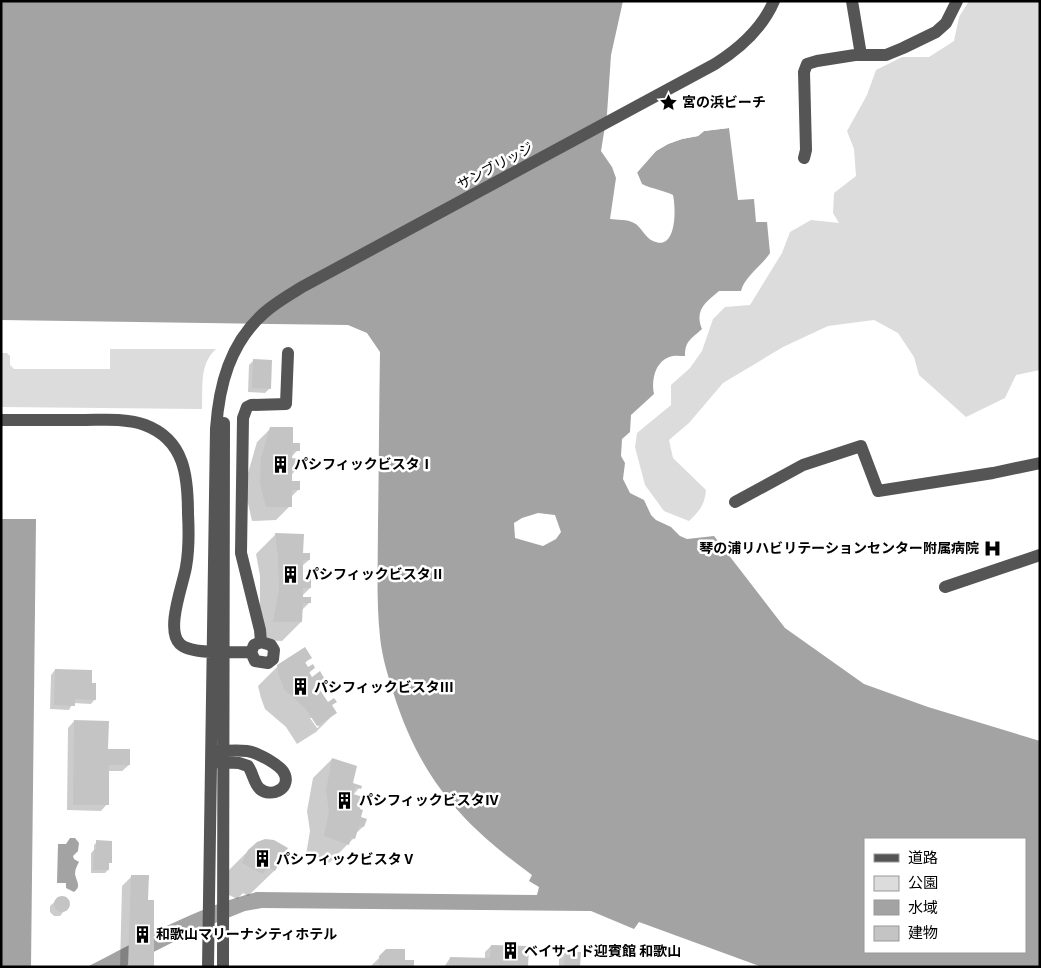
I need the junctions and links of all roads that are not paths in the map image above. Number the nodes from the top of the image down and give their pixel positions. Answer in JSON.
{"nodes":[{"id":1,"x":774,"y":1,"type":"edge"},
{"id":2,"x":852,"y":1,"type":"edge"},
{"id":3,"x":957,"y":1,"type":"edge"},
{"id":4,"x":861,"y":55,"type":"junction"},
{"id":5,"x":804,"y":158,"type":"dead end"},
{"id":6,"x":288,"y":353,"type":"dead end"},
{"id":7,"x":1,"y":420,"type":"edge"},
{"id":8,"x":1040,"y":463,"type":"edge"},
{"id":9,"x":735,"y":502,"type":"dead end"},
{"id":10,"x":1040,"y":555,"type":"edge"},
{"id":11,"x":945,"y":587,"type":"dead end"},
{"id":12,"x":261,"y":642,"type":"junction"},
{"id":13,"x":218,"y":651,"type":"junction"},
{"id":14,"x":251,"y":652,"type":"junction"},
{"id":15,"x":211,"y":756,"type":"junction"},
{"id":16,"x":224,"y":756,"type":"junction"},
{"id":17,"x":208,"y":967,"type":"edge"},
{"id":18,"x":223,"y":967,"type":"edge"}],
"edges":[{"from":1,"to":13,"type":"street","name":"サンブリッジ"},
{"from":2,"to":4,"type":"street"},
{"from":3,"to":4,"type":"street"},
{"from":4,"to":5,"type":"street"},
{"from":6,"to":12,"type":"street"},
{"from":7,"to":13,"type":"street"},
{"from":8,"to":9,"type":"street"},
{"from":10,"to":11,"type":"street"},
{"from":12,"to":14,"type":"street"},
{"from":12,"to":14,"type":"street"},
{"from":13,"to":14,"type":"street"},
{"from":13,"to":15,"type":"street"},
{"from":13,"to":16,"type":"street"},
{"from":15,"to":16,"type":"street"},
{"from":15,"to":17,"type":"street"},
{"from":16,"to":16,"type":"street"},
{"from":16,"to":18,"type":"street"}]}
